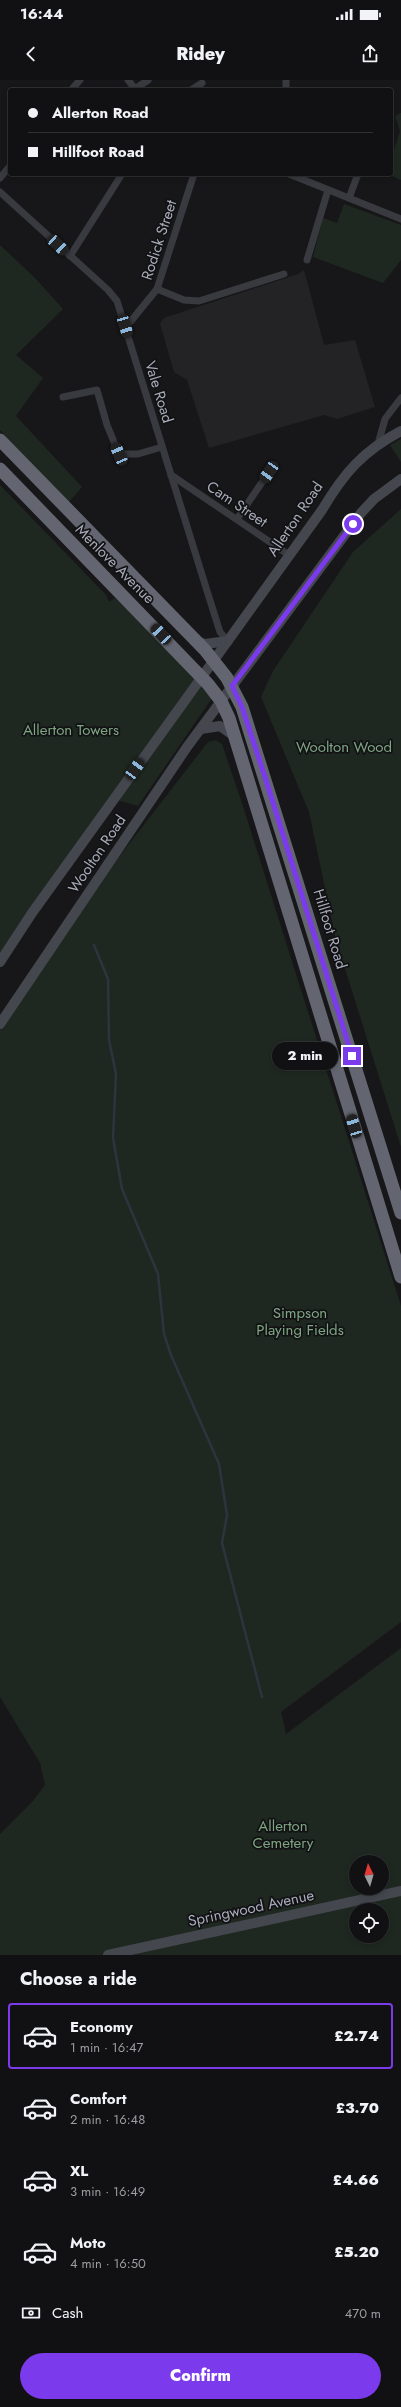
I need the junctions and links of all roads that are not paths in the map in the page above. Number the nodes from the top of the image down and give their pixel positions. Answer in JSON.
{"nodes":[{"id":1,"x":80,"y":80,"type":"edge"},
{"id":2,"x":128,"y":80,"type":"edge"},
{"id":3,"x":148,"y":80,"type":"edge"},
{"id":4,"x":202,"y":83,"type":"dead end"},
{"id":5,"x":73,"y":88,"type":"edge"},
{"id":6,"x":135,"y":88,"type":"edge"},
{"id":7,"x":137,"y":88,"type":"edge"},
{"id":8,"x":194,"y":88,"type":"edge"},
{"id":9,"x":8,"y":168,"type":"edge"},
{"id":10,"x":121,"y":176,"type":"edge"},
{"id":11,"x":193,"y":176,"type":"edge"},
{"id":12,"x":294,"y":176,"type":"edge"},
{"id":13,"x":357,"y":176,"type":"edge"},
{"id":14,"x":0,"y":178,"type":"edge"},
{"id":15,"x":328,"y":190,"type":"junction"},
{"id":16,"x":0,"y":192,"type":"edge"},
{"id":17,"x":349,"y":198,"type":"junction"},
{"id":18,"x":401,"y":219,"type":"edge"},
{"id":19,"x":70,"y":256,"type":"junction"},
{"id":20,"x":307,"y":260,"type":"dead end"},
{"id":21,"x":284,"y":274,"type":"dead end"},
{"id":22,"x":157,"y":289,"type":"junction"},
{"id":23,"x":125,"y":326,"type":"junction"},
{"id":24,"x":63,"y":397,"type":"dead end"},
{"id":25,"x":401,"y":398,"type":"edge"},
{"id":26,"x":401,"y":431,"type":"edge"},
{"id":27,"x":0,"y":440,"type":"edge"},
{"id":28,"x":378,"y":444,"type":"junction"},
{"id":29,"x":162,"y":447,"type":"junction"},
{"id":30,"x":0,"y":469,"type":"edge"},
{"id":31,"x":269,"y":472,"type":"dead end"},
{"id":32,"x":171,"y":475,"type":"junction"},
{"id":33,"x":397,"y":481,"type":"edge"},
{"id":34,"x":237,"y":519,"type":"junction"},
{"id":35,"x":289,"y":555,"type":"junction"},
{"id":36,"x":196,"y":641,"type":"junction"},
{"id":37,"x":228,"y":642,"type":"junction"},
{"id":38,"x":214,"y":661,"type":"junction"},
{"id":39,"x":202,"y":677,"type":"junction"},
{"id":40,"x":232,"y":686,"type":"junction"},
{"id":41,"x":221,"y":701,"type":"junction"},
{"id":42,"x":201,"y":729,"type":"junction"},
{"id":43,"x":234,"y":736,"type":"junction"},
{"id":44,"x":0,"y":962,"type":"edge"},
{"id":45,"x":0,"y":1024,"type":"edge"},
{"id":46,"x":401,"y":1213,"type":"edge"},
{"id":47,"x":401,"y":1277,"type":"edge"},
{"id":48,"x":401,"y":1891,"type":"edge"},
{"id":49,"x":108,"y":1955,"type":"edge"}],
"edges":[{"from":1,"to":5,"type":"street"},
{"from":2,"to":6,"type":"street"},
{"from":3,"to":7,"type":"street"},
{"from":4,"to":8,"type":"street"},
{"from":9,"to":14,"type":"street"},
{"from":10,"to":19,"type":"street"},
{"from":11,"to":22,"type":"street","name":"Rodick Street"},
{"from":12,"to":15,"type":"street"},
{"from":13,"to":17,"type":"street"},
{"from":15,"to":17,"type":"street"},
{"from":15,"to":20,"type":"street"},
{"from":16,"to":19,"type":"street","name":"Vale Road"},
{"from":17,"to":18,"type":"street"},
{"from":19,"to":23,"type":"street","name":"Vale Road"},
{"from":21,"to":22,"type":"street"},
{"from":22,"to":23,"type":"street","name":"Rodick Street"},
{"from":23,"to":29,"type":"street","name":"Vale Road"},
{"from":24,"to":29,"type":"street"},
{"from":25,"to":28,"type":"street"},
{"from":26,"to":28,"type":"main road","name":"Allerton Road"},
{"from":27,"to":36,"type":"highway","name":"Menlove Avenue"},
{"from":28,"to":35,"type":"main road","name":"Allerton Road"},
{"from":29,"to":32,"type":"street","name":"Vale Road"},
{"from":30,"to":39,"type":"highway","name":"Menlove Avenue"},
{"from":31,"to":34,"type":"street"},
{"from":32,"to":34,"type":"street","name":"Cam Street"},
{"from":32,"to":37,"type":"street","name":"Vale Road"},
{"from":33,"to":40,"type":"main road"},
{"from":34,"to":35,"type":"street","name":"Cam Street"},
{"from":35,"to":37,"type":"main road","name":"Allerton Road"},
{"from":36,"to":37,"type":"main road"},
{"from":36,"to":38,"type":"highway","name":"Menlove Avenue"},
{"from":37,"to":38,"type":"main road","name":"Allerton Road"},
{"from":38,"to":39,"type":"main road","name":"Woolton Road"},
{"from":38,"to":40,"type":"highway","name":"Hillfoot Road"},
{"from":39,"to":41,"type":"highway","name":"Menlove Avenue"},
{"from":39,"to":44,"type":"main road","name":"Woolton Road"},
{"from":40,"to":41,"type":"main road","name":"Woolton Road"},
{"from":40,"to":46,"type":"highway","name":"Hillfoot Road"},
{"from":41,"to":42,"type":"main road","name":"Woolton Road"},
{"from":41,"to":43,"type":"highway"},
{"from":42,"to":43,"type":"main road"},
{"from":42,"to":45,"type":"main road","name":"Woolton Road"},
{"from":43,"to":47,"type":"highway"},
{"from":48,"to":49,"type":"main road","name":"Springwood Avenue"}]}
